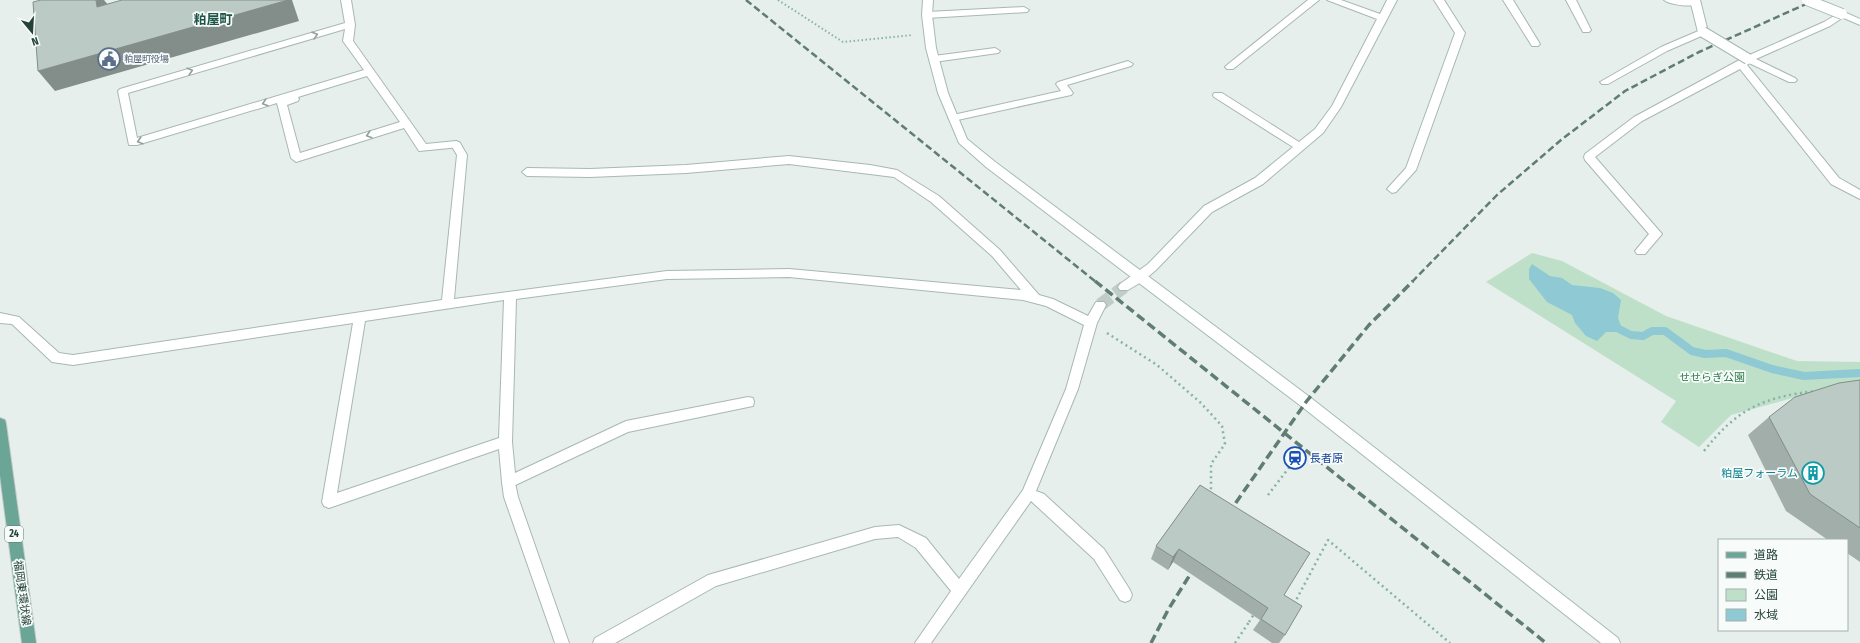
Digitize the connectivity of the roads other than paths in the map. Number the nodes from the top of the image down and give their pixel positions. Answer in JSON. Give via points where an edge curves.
{"nodes":[{"id":1,"x":346,"y":0,"type":"edge"},
{"id":2,"x":928,"y":0,"type":"edge"},
{"id":3,"x":1314,"y":0,"type":"edge"},
{"id":4,"x":1332,"y":0,"type":"edge"},
{"id":5,"x":1392,"y":0,"type":"edge"},
{"id":6,"x":1439,"y":0,"type":"edge"},
{"id":7,"x":1508,"y":0,"type":"edge"},
{"id":8,"x":1571,"y":0,"type":"edge"},
{"id":9,"x":1669,"y":0,"type":"edge"},
{"id":10,"x":1806,"y":0,"type":"edge"},
{"id":11,"x":1696,"y":2,"type":"edge"},
{"id":12,"x":1024,"y":10,"type":"dead end"},
{"id":13,"x":1842,"y":14,"type":"junction"},
{"id":14,"x":927,"y":15,"type":"junction"},
{"id":15,"x":1382,"y":18,"type":"junction"},
{"id":16,"x":1860,"y":22,"type":"edge"},
{"id":17,"x":350,"y":24,"type":"junction"},
{"id":18,"x":1586,"y":30,"type":"dead end"},
{"id":19,"x":1703,"y":32,"type":"junction"},
{"id":20,"x":1535,"y":44,"type":"dead end"},
{"id":21,"x":995,"y":51,"type":"dead end"},
{"id":22,"x":934,"y":59,"type":"junction"},
{"id":23,"x":1745,"y":61,"type":"junction"},
{"id":24,"x":1128,"y":64,"type":"dead end"},
{"id":25,"x":1230,"y":67,"type":"dead end"},
{"id":26,"x":370,"y":73,"type":"junction"},
{"id":27,"x":1792,"y":80,"type":"dead end"},
{"id":28,"x":1605,"y":82,"type":"dead end"},
{"id":29,"x":1218,"y":95,"type":"dead end"},
{"id":30,"x":954,"y":118,"type":"junction"},
{"id":31,"x":406,"y":124,"type":"junction"},
{"id":32,"x":1300,"y":147,"type":"junction"},
{"id":33,"x":527,"y":172,"type":"dead end"},
{"id":34,"x":1392,"y":189,"type":"dead end"},
{"id":35,"x":1860,"y":195,"type":"edge"},
{"id":36,"x":1641,"y":251,"type":"dead end"},
{"id":37,"x":1139,"y":278,"type":"junction"},
{"id":38,"x":1124,"y":287,"type":"tunnel mouth"},
{"id":39,"x":510,"y":295,"type":"junction"},
{"id":40,"x":1035,"y":298,"type":"junction"},
{"id":41,"x":448,"y":304,"type":"junction"},
{"id":42,"x":1100,"y":305,"type":"tunnel mouth"},
{"id":43,"x":360,"y":317,"type":"junction"},
{"id":44,"x":0,"y":318,"type":"edge"},
{"id":45,"x":1091,"y":323,"type":"junction"},
{"id":46,"x":748,"y":402,"type":"dead end"},
{"id":47,"x":0,"y":424,"type":"edge"},
{"id":48,"x":505,"y":442,"type":"junction"},
{"id":49,"x":509,"y":482,"type":"junction"},
{"id":50,"x":1028,"y":494,"type":"junction"},
{"id":51,"x":960,"y":592,"type":"junction"},
{"id":52,"x":1125,"y":595,"type":"dead end"},
{"id":53,"x":29,"y":643,"type":"edge"},
{"id":54,"x":562,"y":643,"type":"edge"},
{"id":55,"x":600,"y":643,"type":"edge"},
{"id":56,"x":922,"y":643,"type":"edge"},
{"id":57,"x":1613,"y":643,"type":"edge"}],
"edges":[{"from":1,"to":17,"type":"street"},
{"from":2,"to":14,"type":"street"},
{"from":3,"to":25,"type":"street"},
{"from":4,"to":15,"type":"street"},
{"from":5,"to":15,"type":"street"},
{"from":6,"to":34,"type":"street","via":[[1460,33],[1411,170]]},
{"from":7,"to":20,"type":"street"},
{"from":8,"to":18,"type":"street"},
{"from":9,"to":11,"type":"street"},
{"from":10,"to":13,"type":"street","bridge":true},
{"from":11,"to":19,"type":"street"},
{"from":12,"to":14,"type":"street"},
{"from":13,"to":16,"type":"street"},
{"from":13,"to":23,"type":"street","via":[[1827,24]]},
{"from":14,"to":22,"type":"street"},
{"from":15,"to":32,"type":"street","via":[[1336,107],[1319,131]]},
{"from":17,"to":26,"type":"street","via":[[348,41]]},
{"from":26,"to":17,"type":"street","one_way":true,"via":[[133,143],[123,91]]},
{"from":19,"to":23,"type":"street","bridge":true},
{"from":19,"to":28,"type":"street","via":[[1664,49]]},
{"from":21,"to":22,"type":"street"},
{"from":22,"to":30,"type":"street"},
{"from":23,"to":27,"type":"street"},
{"from":23,"to":35,"type":"street","via":[[1835,181]]},
{"from":23,"to":36,"type":"street","via":[[1638,119],[1589,157],[1656,234]]},
{"from":24,"to":30,"type":"street","via":[[1061,84],[1068,93]]},
{"from":26,"to":31,"type":"street"},
{"from":31,"to":26,"type":"street","one_way":true,"via":[[296,158],[282,103]]},
{"from":29,"to":32,"type":"street"},
{"from":30,"to":37,"type":"street","via":[[963,141],[971,149]]},
{"from":31,"to":41,"type":"street","via":[[423,148],[456,145],[462,155]]},
{"from":32,"to":37,"type":"street","via":[[1259,181],[1208,209]]},
{"from":33,"to":40,"type":"street","via":[[590,174],[788,160],[897,174],[935,199],[996,253]]},
{"from":37,"to":38,"type":"street"},
{"from":37,"to":57,"type":"street","via":[[1306,402]]},
{"from":39,"to":40,"type":"street","via":[[667,275],[789,273]]},
{"from":39,"to":41,"type":"street"},
{"from":39,"to":48,"type":"street"},
{"from":40,"to":45,"type":"street","via":[[1049,302]]},
{"from":41,"to":43,"type":"street"},
{"from":42,"to":45,"type":"street"},
{"from":43,"to":44,"type":"street","via":[[73,360],[56,358],[15,320]]},
{"from":43,"to":48,"type":"street","via":[[329,502]]},
{"from":45,"to":50,"type":"street","via":[[1072,389]]},
{"from":46,"to":49,"type":"street","via":[[626,427]]},
{"from":47,"to":53,"type":"main road","name":"福岡東環状線","number":"24"},
{"from":48,"to":49,"type":"street"},
{"from":49,"to":54,"type":"street","via":[[511,497]]},
{"from":50,"to":51,"type":"street"},
{"from":50,"to":52,"type":"street","via":[[1039,498],[1099,554]]},
{"from":51,"to":55,"type":"street","via":[[921,542],[899,531],[875,533],[713,580]]},
{"from":51,"to":56,"type":"street"}]}
